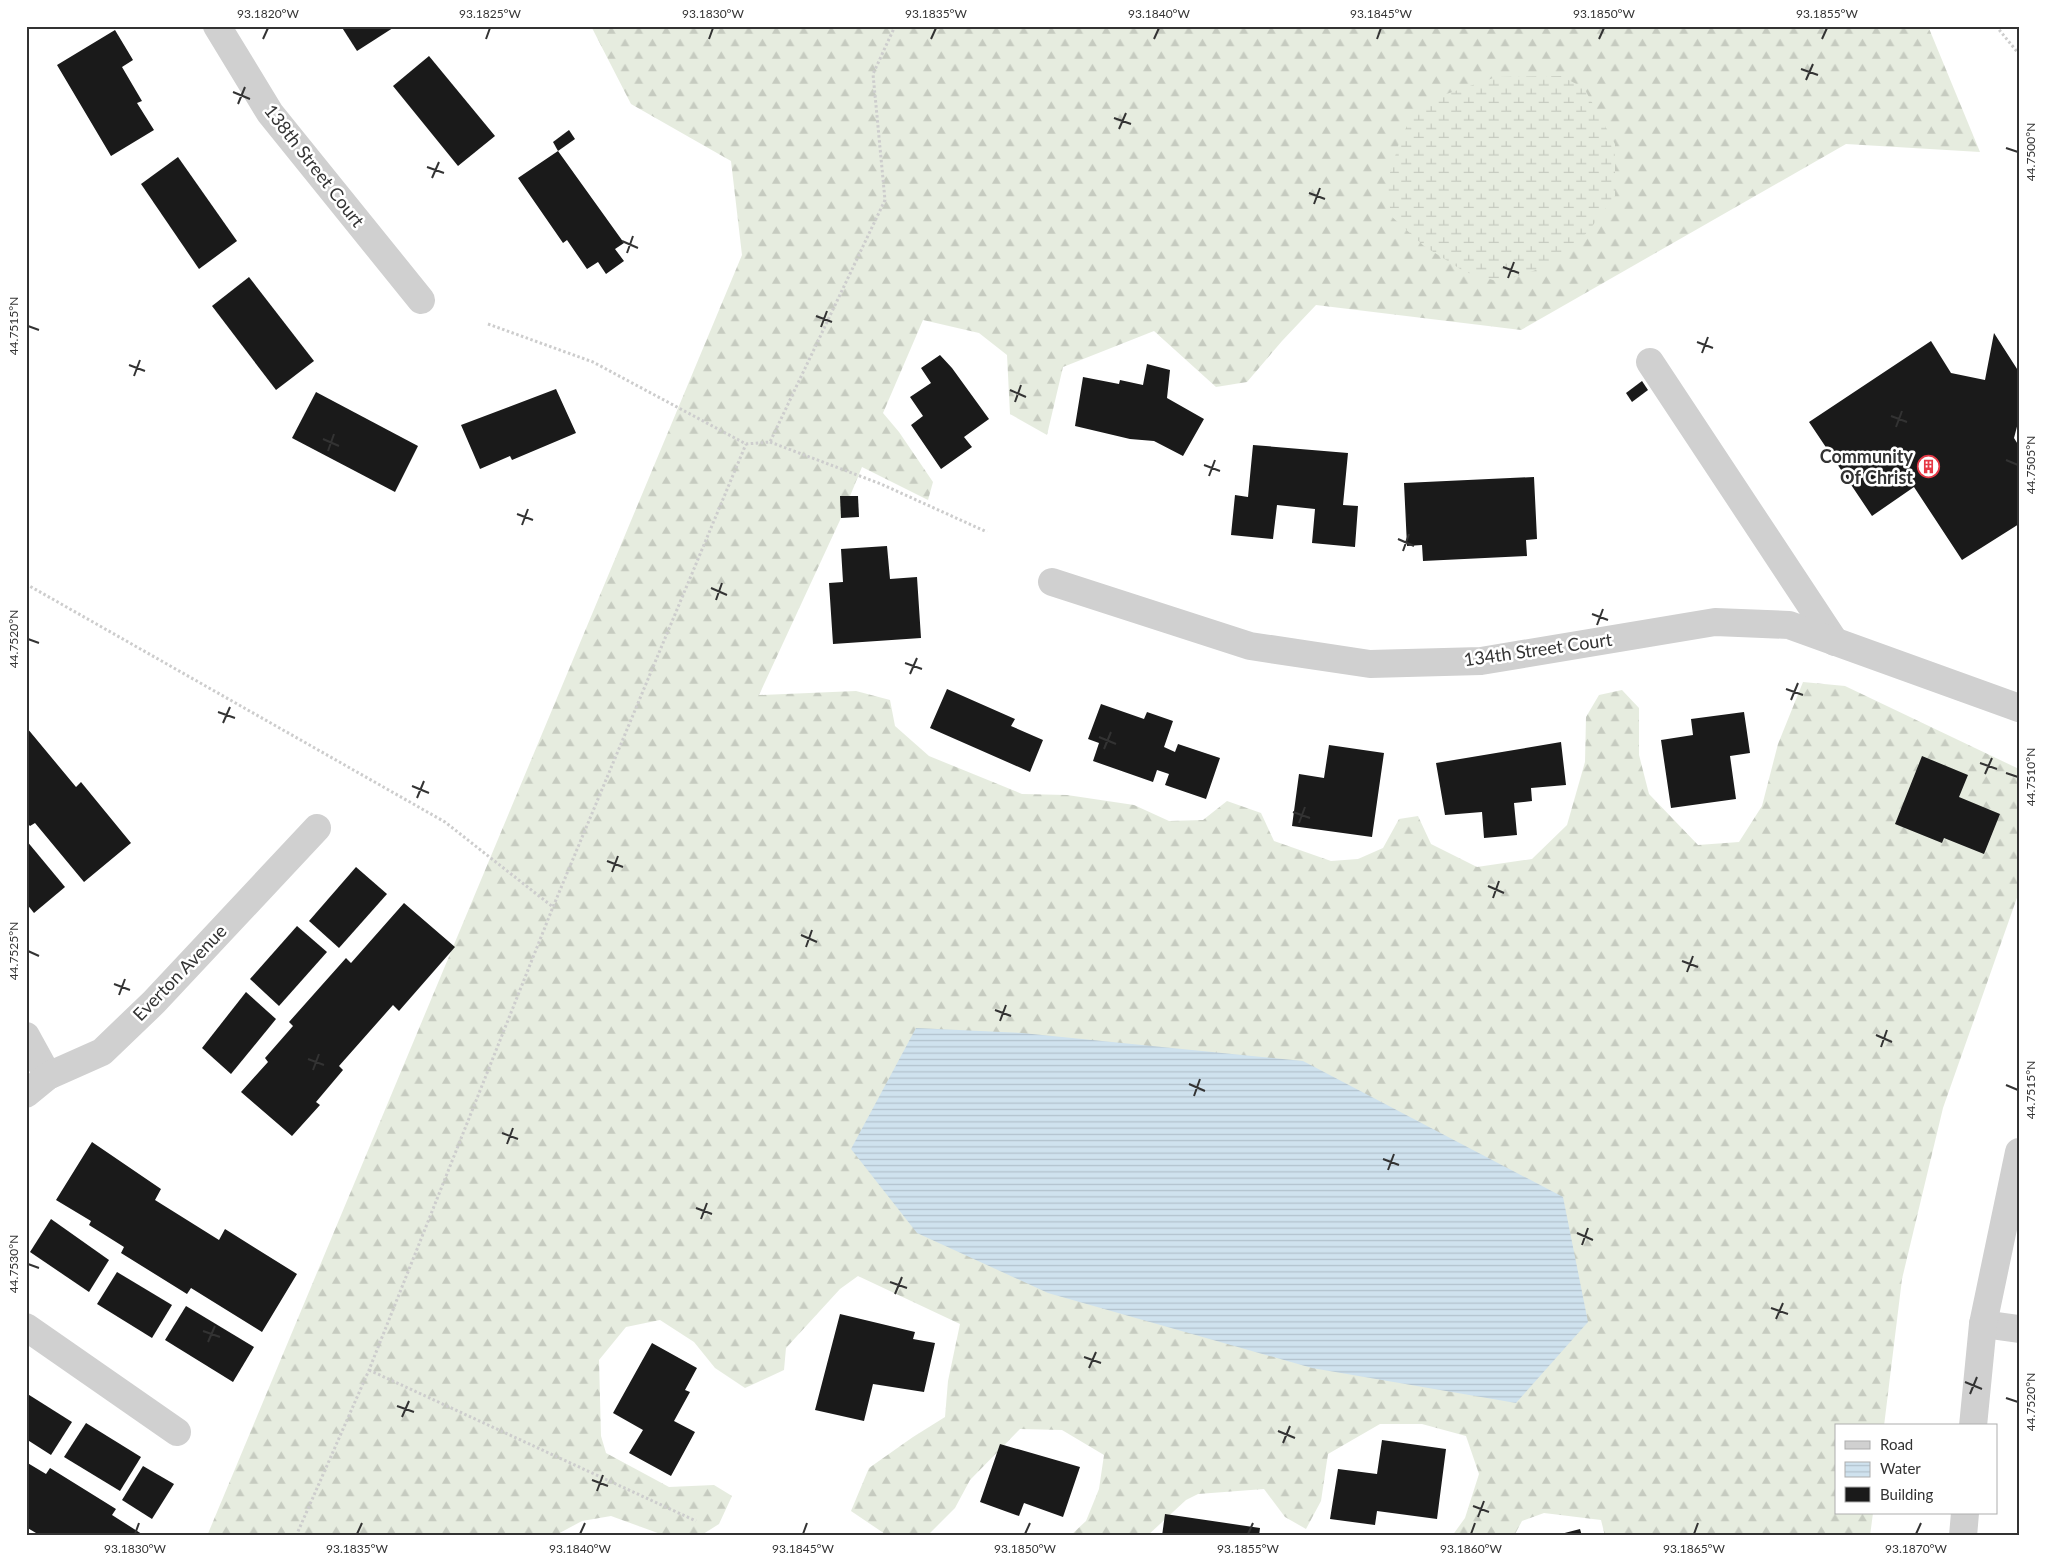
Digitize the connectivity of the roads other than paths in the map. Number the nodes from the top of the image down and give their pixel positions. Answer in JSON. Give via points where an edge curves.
{"nodes":[{"id":1,"x":217,"y":26,"type":"edge"},
{"id":2,"x":421,"y":300,"type":"dead end"},
{"id":3,"x":1650,"y":362,"type":"dead end"},
{"id":4,"x":1052,"y":582,"type":"dead end"},
{"id":5,"x":1836,"y":642,"type":"junction"},
{"id":6,"x":2019,"y":708,"type":"edge"},
{"id":7,"x":317,"y":828,"type":"dead end"},
{"id":8,"x":26,"y":1036,"type":"edge"},
{"id":9,"x":48,"y":1076,"type":"junction"},
{"id":10,"x":26,"y":1094,"type":"edge"},
{"id":11,"x":2019,"y":1152,"type":"edge"},
{"id":12,"x":1983,"y":1324,"type":"junction"},
{"id":13,"x":26,"y":1327,"type":"edge"},
{"id":14,"x":2019,"y":1328,"type":"edge"},
{"id":15,"x":1973,"y":1424,"type":"edge"},
{"id":16,"x":177,"y":1432,"type":"dead end"},
{"id":17,"x":1965,"y":1514,"type":"edge"},
{"id":18,"x":1963,"y":1536,"type":"edge"}],
"edges":[{"from":1,"to":2,"type":"street","name":"138th Street Court","via":[[270,113]]},
{"from":3,"to":5,"type":"street"},
{"from":4,"to":5,"type":"street","name":"134th Street Court","via":[[1250,646],[1370,664],[1480,661],[1715,622],[1789,624]]},
{"from":5,"to":6,"type":"street","name":"134th Street Court"},
{"from":7,"to":9,"type":"street","name":"Everton Avenue","via":[[154,1002],[102,1052]]},
{"from":8,"to":9,"type":"street"},
{"from":9,"to":10,"type":"street","name":"Everton Avenue"},
{"from":11,"to":12,"type":"street"},
{"from":12,"to":14,"type":"street"},
{"from":12,"to":15,"type":"street"},
{"from":13,"to":16,"type":"street"},
{"from":17,"to":18,"type":"street"}]}
